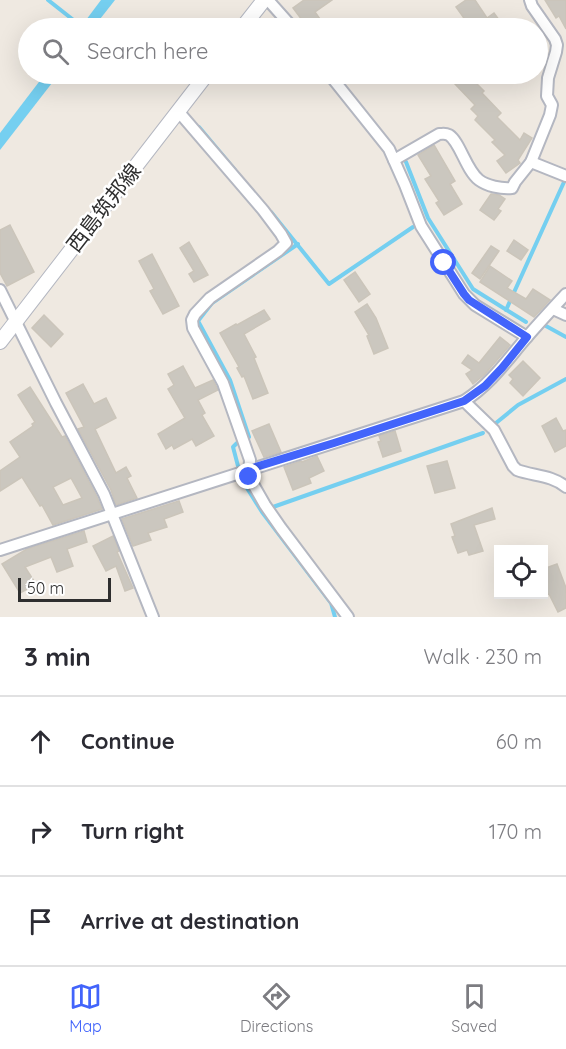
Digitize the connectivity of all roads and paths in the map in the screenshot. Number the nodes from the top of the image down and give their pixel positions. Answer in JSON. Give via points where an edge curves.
{"nodes":[{"id":1,"x":266,"y":0,"type":"edge"},
{"id":2,"x":530,"y":0,"type":"edge"},
{"id":3,"x":251,"y":18,"type":"edge"},
{"id":4,"x":283,"y":18,"type":"edge"},
{"id":5,"x":540,"y":18,"type":"edge"},
{"id":6,"x":548,"y":29,"type":"edge"},
{"id":7,"x":548,"y":78,"type":"edge"},
{"id":8,"x":199,"y":84,"type":"edge"},
{"id":9,"x":337,"y":84,"type":"edge"},
{"id":10,"x":548,"y":84,"type":"edge"},
{"id":11,"x":178,"y":111,"type":"junction"},
{"id":12,"x":394,"y":160,"type":"junction"},
{"id":13,"x":531,"y":162,"type":"junction"},
{"id":14,"x":566,"y":176,"type":"edge"},
{"id":15,"x":0,"y":290,"type":"edge"},
{"id":16,"x":566,"y":294,"type":"edge"},
{"id":17,"x":553,"y":309,"type":"junction"},
{"id":18,"x":566,"y":315,"type":"edge"},
{"id":19,"x":16,"y":322,"type":"junction"},
{"id":20,"x":527,"y":337,"type":"junction"},
{"id":21,"x":0,"y":342,"type":"edge"},
{"id":22,"x":464,"y":401,"type":"junction"},
{"id":23,"x":249,"y":469,"type":"junction"},
{"id":24,"x":566,"y":487,"type":"edge"},
{"id":25,"x":112,"y":515,"type":"junction"},
{"id":26,"x":0,"y":550,"type":"edge"},
{"id":27,"x":153,"y":617,"type":"edge"},
{"id":28,"x":348,"y":617,"type":"edge"}],
"edges":[{"from":1,"to":3,"type":"main road"},
{"from":1,"to":4,"type":"street"},
{"from":2,"to":5,"type":"street"},
{"from":6,"to":7,"type":"street","via":[[557,45]]},
{"from":8,"to":11,"type":"main road","name":"西島筑邦線"},
{"from":9,"to":12,"type":"street"},
{"from":10,"to":13,"type":"street","via":[[550,115]]},
{"from":11,"to":19,"type":"main road","name":"西島筑邦線"},
{"from":11,"to":23,"type":"street","via":[[263,210],[286,243],[210,298],[192,320],[223,383],[250,460]]},
{"from":12,"to":13,"type":"street","via":[[445,134],[479,180],[505,189],[512,188]]},
{"from":12,"to":20,"type":"street","via":[[421,226],[464,294]]},
{"from":13,"to":14,"type":"street"},
{"from":15,"to":19,"type":"street"},
{"from":16,"to":17,"type":"street"},
{"from":17,"to":18,"type":"street"},
{"from":17,"to":20,"type":"street"},
{"from":19,"to":21,"type":"main road","name":"西島筑邦線"},
{"from":19,"to":25,"type":"street"},
{"from":20,"to":22,"type":"street","via":[[491,380]]},
{"from":22,"to":23,"type":"street"},
{"from":22,"to":24,"type":"street","via":[[494,430],[517,470],[552,478]]},
{"from":23,"to":25,"type":"street"},
{"from":23,"to":28,"type":"street","via":[[249,477],[265,505]]},
{"from":25,"to":26,"type":"street"},
{"from":25,"to":27,"type":"street"}]}
